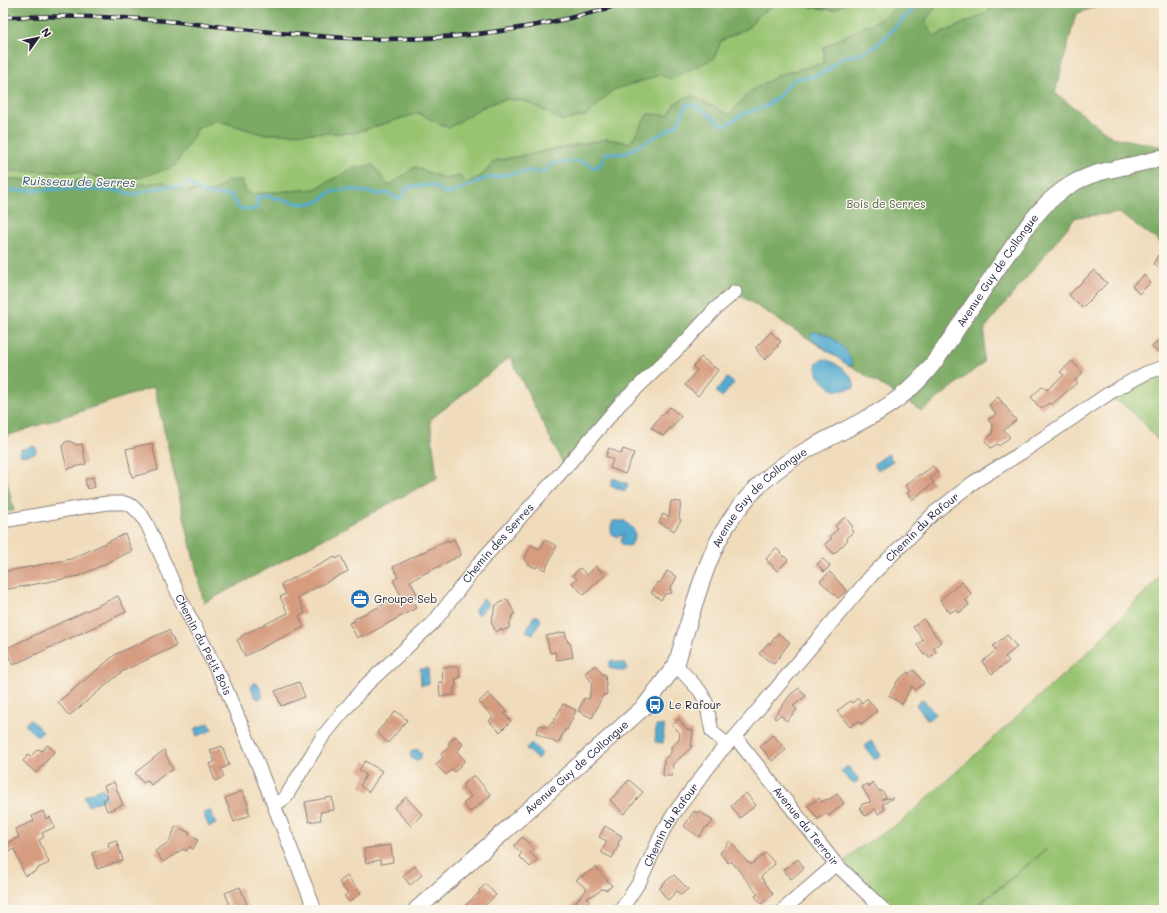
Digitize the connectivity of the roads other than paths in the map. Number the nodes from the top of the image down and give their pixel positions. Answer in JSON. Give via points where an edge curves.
{"nodes":[{"id":1,"x":1164,"y":157,"type":"edge"},
{"id":2,"x":735,"y":292,"type":"dead end"},
{"id":3,"x":1164,"y":367,"type":"edge"},
{"id":4,"x":3,"y":521,"type":"edge"},
{"id":5,"x":676,"y":665,"type":"junction"},
{"id":6,"x":731,"y":740,"type":"junction"},
{"id":7,"x":275,"y":805,"type":"junction"},
{"id":8,"x":836,"y":864,"type":"junction"},
{"id":9,"x":316,"y":910,"type":"edge"},
{"id":10,"x":417,"y":910,"type":"edge"},
{"id":11,"x":621,"y":910,"type":"edge"},
{"id":12,"x":783,"y":910,"type":"edge"},
{"id":13,"x":884,"y":910,"type":"edge"}],
"edges":[{"from":1,"to":5,"type":"main road","name":"Avenue Guy de Collongue","via":[[1085,178],[1050,199],[1030,222],[950,339],[916,383],[884,409],[783,464],[756,488],[732,518],[710,558]]},
{"from":2,"to":7,"type":"street","name":"Chemin des Serres","via":[[620,404],[480,562],[434,622],[364,687],[323,736],[285,798]]},
{"from":3,"to":6,"type":"street","name":"Chemin du Rafour","via":[[1146,373],[1111,392],[974,482],[934,513],[871,576]]},
{"from":4,"to":7,"type":"street","name":"Chemin du Petit Bois","via":[[107,503],[124,503],[137,511],[147,524],[181,600],[223,682]]},
{"from":5,"to":6,"type":"street","via":[[700,691],[706,702],[712,732]]},
{"from":5,"to":10,"type":"main road","name":"Avenue Guy de Collongue","via":[[644,707]]},
{"from":6,"to":8,"type":"street","name":"Avenue du Terroir"},
{"from":6,"to":11,"type":"street","name":"Chemin du Rafour","via":[[675,812],[662,833],[640,881]]},
{"from":7,"to":9,"type":"street","name":"Chemin du Petit Bois"},
{"from":8,"to":12,"type":"street"},
{"from":8,"to":13,"type":"street","name":"Avenue du Terroir"}]}
